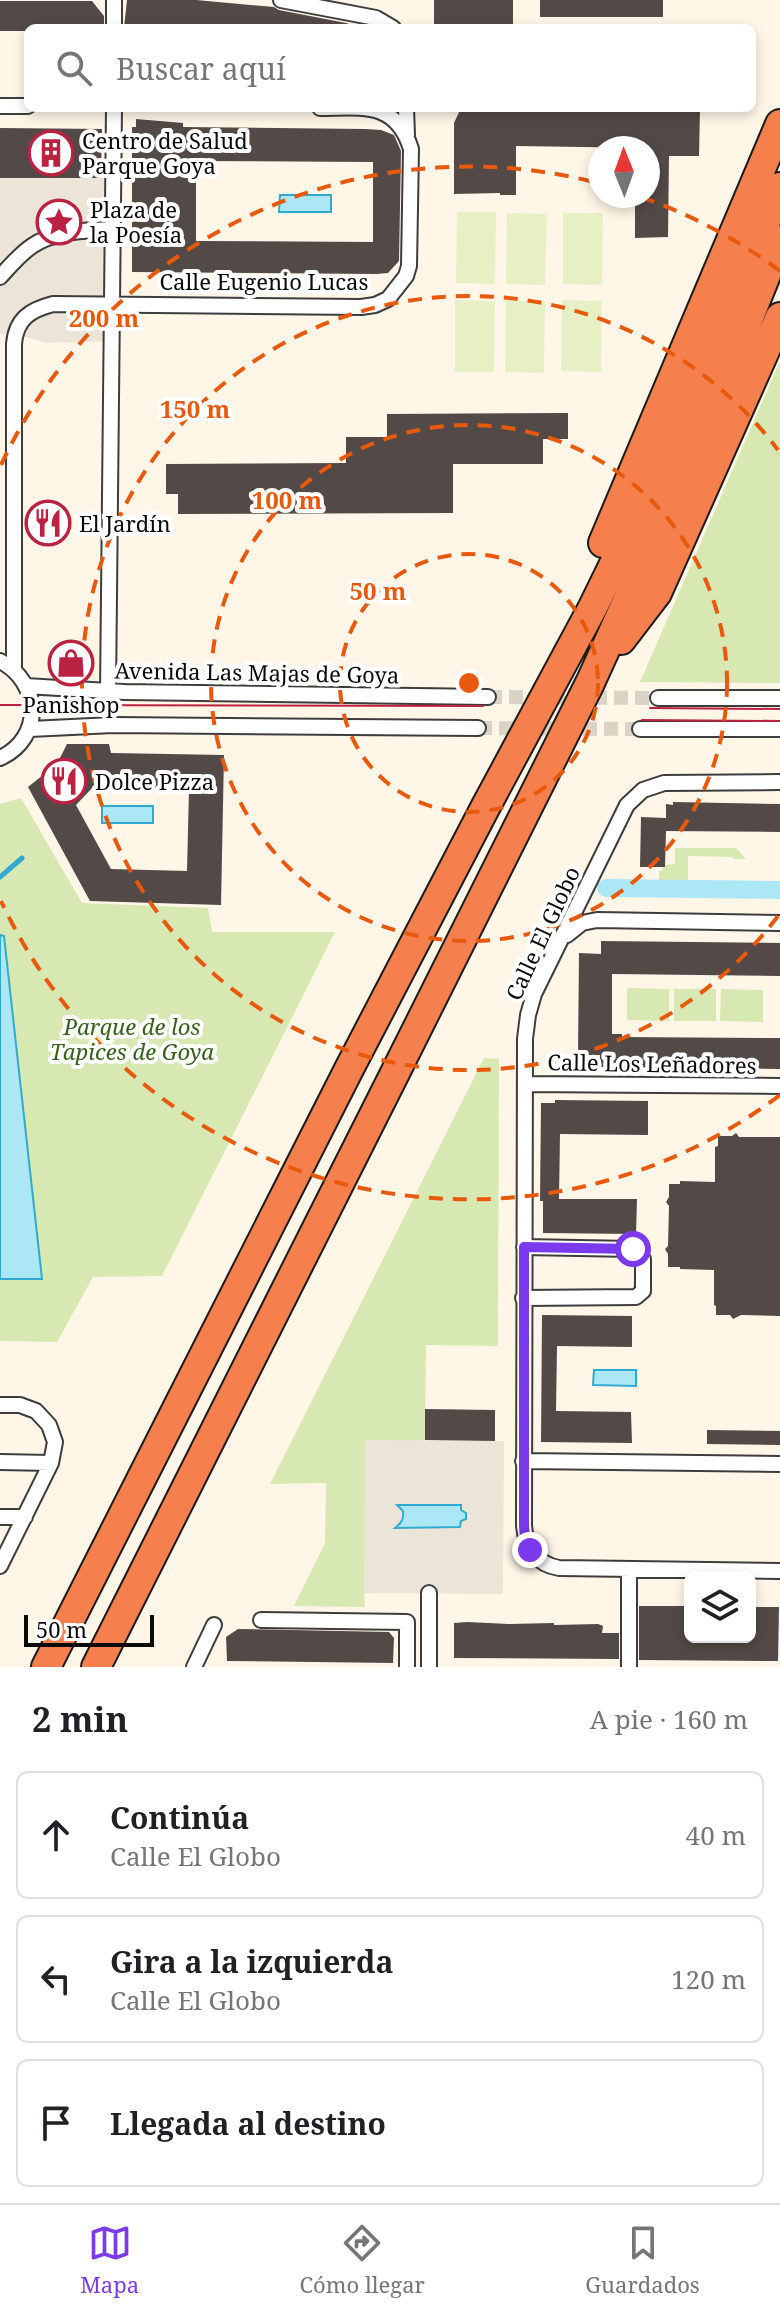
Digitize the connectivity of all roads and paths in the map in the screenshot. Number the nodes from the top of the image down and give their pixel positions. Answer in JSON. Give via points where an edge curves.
{"nodes":[{"id":1,"x":114,"y":0,"type":"edge"},
{"id":2,"x":281,"y":0,"type":"edge"},
{"id":3,"x":114,"y":24,"type":"edge"},
{"id":4,"x":386,"y":24,"type":"edge"},
{"id":5,"x":0,"y":106,"type":"edge"},
{"id":6,"x":24,"y":106,"type":"edge"},
{"id":7,"x":114,"y":112,"type":"edge"},
{"id":8,"x":384,"y":112,"type":"edge"},
{"id":9,"x":406,"y":112,"type":"edge"},
{"id":10,"x":780,"y":124,"type":"edge"},
{"id":11,"x":407,"y":135,"type":"junction"},
{"id":12,"x":780,"y":187,"type":"edge"},
{"id":13,"x":112,"y":229,"type":"junction"},
{"id":14,"x":780,"y":240,"type":"edge"},
{"id":15,"x":0,"y":277,"type":"edge"},
{"id":16,"x":112,"y":303,"type":"junction"},
{"id":17,"x":780,"y":317,"type":"edge"},
{"id":18,"x":0,"y":661,"type":"edge"},
{"id":19,"x":14,"y":669,"type":"junction"},
{"id":20,"x":590,"y":683,"type":"junction"},
{"id":21,"x":26,"y":686,"type":"junction"},
{"id":22,"x":108,"y":692,"type":"junction"},
{"id":23,"x":488,"y":697,"type":"tunnel mouth"},
{"id":24,"x":658,"y":698,"type":"tunnel mouth"},
{"id":25,"x":780,"y":698,"type":"edge"},
{"id":26,"x":478,"y":728,"type":"tunnel mouth"},
{"id":27,"x":30,"y":729,"type":"junction"},
{"id":28,"x":640,"y":729,"type":"tunnel mouth"},
{"id":29,"x":780,"y":729,"type":"edge"},
{"id":30,"x":0,"y":758,"type":"edge"},
{"id":31,"x":780,"y":782,"type":"edge"},
{"id":32,"x":486,"y":806,"type":"junction"},
{"id":33,"x":780,"y":923,"type":"edge"},
{"id":34,"x":561,"y":941,"type":"junction"},
{"id":35,"x":525,"y":1084,"type":"junction"},
{"id":36,"x":780,"y":1086,"type":"edge"},
{"id":37,"x":524,"y":1247,"type":"junction"},
{"id":38,"x":523,"y":1298,"type":"junction"},
{"id":39,"x":0,"y":1405,"type":"edge"},
{"id":40,"x":523,"y":1461,"type":"junction"},
{"id":41,"x":0,"y":1462,"type":"edge"},
{"id":42,"x":51,"y":1463,"type":"junction"},
{"id":43,"x":780,"y":1464,"type":"edge"},
{"id":44,"x":0,"y":1517,"type":"edge"},
{"id":45,"x":25,"y":1517,"type":"junction"},
{"id":46,"x":0,"y":1566,"type":"edge"},
{"id":47,"x":629,"y":1570,"type":"junction"},
{"id":48,"x":780,"y":1571,"type":"edge"},
{"id":49,"x":429,"y":1593,"type":"dead end"},
{"id":50,"x":261,"y":1620,"type":"dead end"},
{"id":51,"x":214,"y":1625,"type":"dead end"},
{"id":52,"x":46,"y":1667,"type":"edge"},
{"id":53,"x":96,"y":1667,"type":"edge"},
{"id":54,"x":194,"y":1667,"type":"edge"},
{"id":55,"x":407,"y":1667,"type":"edge"},
{"id":56,"x":429,"y":1667,"type":"edge"},
{"id":57,"x":629,"y":1667,"type":"edge"}],
"edges":[{"from":1,"to":3,"type":"street"},
{"from":2,"to":4,"type":"street"},
{"from":5,"to":6,"type":"street"},
{"from":7,"to":13,"type":"street"},
{"from":8,"to":11,"type":"street"},
{"from":9,"to":11,"type":"street","name":"Calle Eugenio Lucas"},
{"from":10,"to":32,"type":"highway","via":[[612,525],[496,756]]},
{"from":11,"to":16,"type":"street","name":"Calle Eugenio Lucas","via":[[409,266],[388,299],[361,307]]},
{"from":12,"to":32,"type":"highway","via":[[678,433],[593,607]]},
{"from":13,"to":15,"type":"street","via":[[52,236],[34,245]]},
{"from":13,"to":16,"type":"street"},
{"from":14,"to":20,"type":"highway","via":[[695,452]]},
{"from":16,"to":19,"type":"street","name":"Calle Eugenio Lucas","via":[[40,307],[20,320],[15,334]]},
{"from":16,"to":22,"type":"street"},
{"from":17,"to":20,"type":"highway","via":[[657,593]]},
{"from":18,"to":19,"type":"street"},
{"from":19,"to":21,"type":"street"},
{"from":20,"to":53,"type":"highway"},
{"from":21,"to":22,"type":"street","name":"Avenida Las Majas de Goya"},
{"from":21,"to":27,"type":"street"},
{"from":22,"to":23,"type":"street","name":"Avenida Las Majas de Goya"},
{"from":24,"to":25,"type":"street"},
{"from":26,"to":27,"type":"street"},
{"from":27,"to":30,"type":"street"},
{"from":28,"to":29,"type":"street"},
{"from":31,"to":34,"type":"street","name":"Calle El Globo","via":[[664,783],[643,790],[627,805]]},
{"from":32,"to":52,"type":"highway"},
{"from":33,"to":34,"type":"street","via":[[597,920],[582,923]]},
{"from":34,"to":35,"type":"street","name":"Calle El Globo","via":[[528,1015]]},
{"from":35,"to":36,"type":"street","name":"Calle Los Leñadores"},
{"from":35,"to":37,"type":"street","name":"Calle El Globo"},
{"from":37,"to":38,"type":"street","name":"Calle El Globo"},
{"from":37,"to":38,"type":"street","via":[[633,1249],[643,1259],[643,1291],[636,1297]]},
{"from":38,"to":40,"type":"street","name":"Calle El Globo"},
{"from":39,"to":42,"type":"street","via":[[28,1407],[42,1416],[55,1442]]},
{"from":40,"to":43,"type":"street"},
{"from":40,"to":47,"type":"street","name":"Calle El Globo","via":[[525,1539],[538,1559],[559,1568]]},
{"from":41,"to":42,"type":"street"},
{"from":42,"to":45,"type":"street"},
{"from":44,"to":45,"type":"street"},
{"from":45,"to":46,"type":"street"},
{"from":47,"to":48,"type":"street","name":"Calle El Globo"},
{"from":47,"to":57,"type":"street"},
{"from":49,"to":56,"type":"street"},
{"from":50,"to":55,"type":"street","via":[[407,1622]]},
{"from":51,"to":54,"type":"street"}]}
